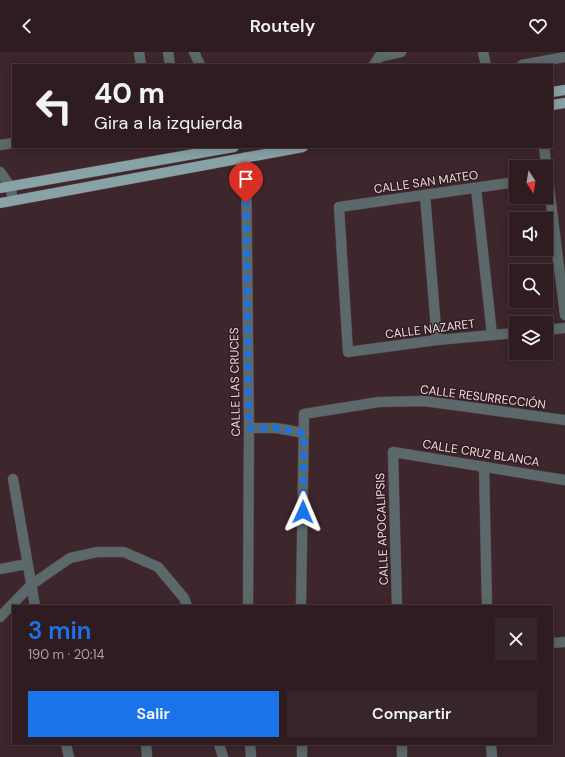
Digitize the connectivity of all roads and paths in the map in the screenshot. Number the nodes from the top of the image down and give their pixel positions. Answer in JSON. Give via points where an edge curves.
{"nodes":[{"id":1,"x":139,"y":52,"type":"edge"},
{"id":2,"x":168,"y":52,"type":"edge"},
{"id":3,"x":194,"y":52,"type":"edge"},
{"id":4,"x":401,"y":52,"type":"edge"},
{"id":5,"x":483,"y":52,"type":"edge"},
{"id":6,"x":565,"y":57,"type":"edge"},
{"id":7,"x":141,"y":64,"type":"edge"},
{"id":8,"x":170,"y":64,"type":"edge"},
{"id":9,"x":200,"y":64,"type":"edge"},
{"id":10,"x":375,"y":64,"type":"edge"},
{"id":11,"x":486,"y":64,"type":"edge"},
{"id":12,"x":527,"y":64,"type":"edge"},
{"id":13,"x":565,"y":90,"type":"edge"},
{"id":14,"x":553,"y":92,"type":"edge"},
{"id":15,"x":565,"y":103,"type":"edge"},
{"id":16,"x":553,"y":105,"type":"edge"},
{"id":17,"x":12,"y":143,"type":"edge"},
{"id":18,"x":0,"y":145,"type":"edge"},
{"id":19,"x":228,"y":148,"type":"edge"},
{"id":20,"x":297,"y":148,"type":"edge"},
{"id":21,"x":544,"y":148,"type":"edge"},
{"id":22,"x":246,"y":157,"type":"junction"},
{"id":23,"x":545,"y":160,"type":"edge"},
{"id":24,"x":0,"y":172,"type":"edge"},
{"id":25,"x":509,"y":183,"type":"edge"},
{"id":26,"x":5,"y":187,"type":"edge"},
{"id":27,"x":476,"y":188,"type":"junction"},
{"id":28,"x":425,"y":195,"type":"junction"},
{"id":29,"x":13,"y":200,"type":"junction"},
{"id":30,"x":0,"y":203,"type":"edge"},
{"id":31,"x":551,"y":204,"type":"edge"},
{"id":32,"x":565,"y":315,"type":"edge"},
{"id":33,"x":565,"y":328,"type":"edge"},
{"id":34,"x":553,"y":329,"type":"edge"},
{"id":35,"x":509,"y":334,"type":"edge"},
{"id":36,"x":492,"y":335,"type":"junction"},
{"id":37,"x":437,"y":340,"type":"junction"},
{"id":38,"x":348,"y":352,"type":"joint"},
{"id":39,"x":565,"y":420,"type":"edge"},
{"id":40,"x":249,"y":428,"type":"junction"},
{"id":41,"x":304,"y":433,"type":"junction"},
{"id":42,"x":392,"y":452,"type":"joint"},
{"id":43,"x":484,"y":467,"type":"junction"},
{"id":44,"x":13,"y":479,"type":"dead end"},
{"id":45,"x":565,"y":480,"type":"edge"},
{"id":46,"x":27,"y":564,"type":"junction"},
{"id":47,"x":0,"y":569,"type":"edge"},
{"id":48,"x":31,"y":586,"type":"junction"},
{"id":49,"x":35,"y":605,"type":"edge"},
{"id":50,"x":187,"y":605,"type":"edge"},
{"id":51,"x":248,"y":605,"type":"edge"},
{"id":52,"x":301,"y":605,"type":"edge"},
{"id":53,"x":397,"y":605,"type":"edge"},
{"id":54,"x":487,"y":605,"type":"edge"},
{"id":55,"x":0,"y":617,"type":"edge"},
{"id":56,"x":565,"y":642,"type":"edge"},
{"id":57,"x":553,"y":643,"type":"edge"},
{"id":58,"x":66,"y":745,"type":"edge"},
{"id":59,"x":146,"y":745,"type":"edge"},
{"id":60,"x":219,"y":745,"type":"edge"},
{"id":61,"x":250,"y":745,"type":"edge"},
{"id":62,"x":302,"y":745,"type":"edge"},
{"id":63,"x":402,"y":745,"type":"edge"},
{"id":64,"x":492,"y":745,"type":"edge"},
{"id":65,"x":69,"y":757,"type":"edge"},
{"id":66,"x":147,"y":757,"type":"edge"},
{"id":67,"x":223,"y":757,"type":"edge"},
{"id":68,"x":251,"y":757,"type":"edge"},
{"id":69,"x":302,"y":757,"type":"edge"},
{"id":70,"x":402,"y":757,"type":"edge"},
{"id":71,"x":492,"y":757,"type":"edge"}],
"edges":[{"from":1,"to":7,"type":"street"},
{"from":2,"to":8,"type":"street"},
{"from":3,"to":9,"type":"street"},
{"from":4,"to":10,"type":"street","via":[[379,57]]},
{"from":5,"to":11,"type":"street"},
{"from":6,"to":12,"type":"street"},
{"from":13,"to":14,"type":"main road"},
{"from":15,"to":16,"type":"main road"},
{"from":17,"to":18,"type":"street"},
{"from":19,"to":26,"type":"main road"},
{"from":20,"to":22,"type":"main road"},
{"from":21,"to":23,"type":"street"},
{"from":22,"to":29,"type":"main road"},
{"from":22,"to":40,"type":"street","name":"CALLE LAS CRUCES"},
{"from":24,"to":26,"type":"street"},
{"from":25,"to":27,"type":"street","name":"CALLE SAN MATEO"},
{"from":26,"to":29,"type":"street"},
{"from":27,"to":28,"type":"street","name":"CALLE SAN MATEO"},
{"from":27,"to":36,"type":"street"},
{"from":28,"to":37,"type":"street"},
{"from":28,"to":38,"type":"street","name":"CALLE SAN MATEO","via":[[339,207]]},
{"from":29,"to":30,"type":"main road"},
{"from":31,"to":32,"type":"street"},
{"from":33,"to":34,"type":"street"},
{"from":35,"to":36,"type":"street","name":"CALLE NAZARET"},
{"from":36,"to":37,"type":"street","name":"CALLE NAZARET"},
{"from":37,"to":38,"type":"street","name":"CALLE NAZARET"},
{"from":39,"to":41,"type":"street","name":"CALLE RESURRECCIÓN","via":[[424,401],[379,402],[304,414]]},
{"from":40,"to":41,"type":"street","via":[[276,428]]},
{"from":40,"to":51,"type":"street","name":"CALLE LAS CRUCES"},
{"from":41,"to":52,"type":"street"},
{"from":42,"to":43,"type":"street","name":"CALLE CRUZ BLANCA"},
{"from":42,"to":53,"type":"street","name":"CALLE APOCALIPSIS"},
{"from":43,"to":45,"type":"street","name":"CALLE CRUZ BLANCA"},
{"from":43,"to":54,"type":"street"},
{"from":44,"to":46,"type":"street"},
{"from":46,"to":47,"type":"street"},
{"from":46,"to":48,"type":"street"},
{"from":48,"to":49,"type":"street"},
{"from":48,"to":50,"type":"street","via":[[70,558],[97,552],[124,552],[158,567],[184,598]]},
{"from":48,"to":55,"type":"street"},
{"from":56,"to":57,"type":"street"},
{"from":58,"to":65,"type":"street"},
{"from":59,"to":66,"type":"street"},
{"from":60,"to":67,"type":"street"},
{"from":61,"to":68,"type":"street"},
{"from":62,"to":69,"type":"street"},
{"from":63,"to":70,"type":"street"},
{"from":64,"to":71,"type":"street"}]}
